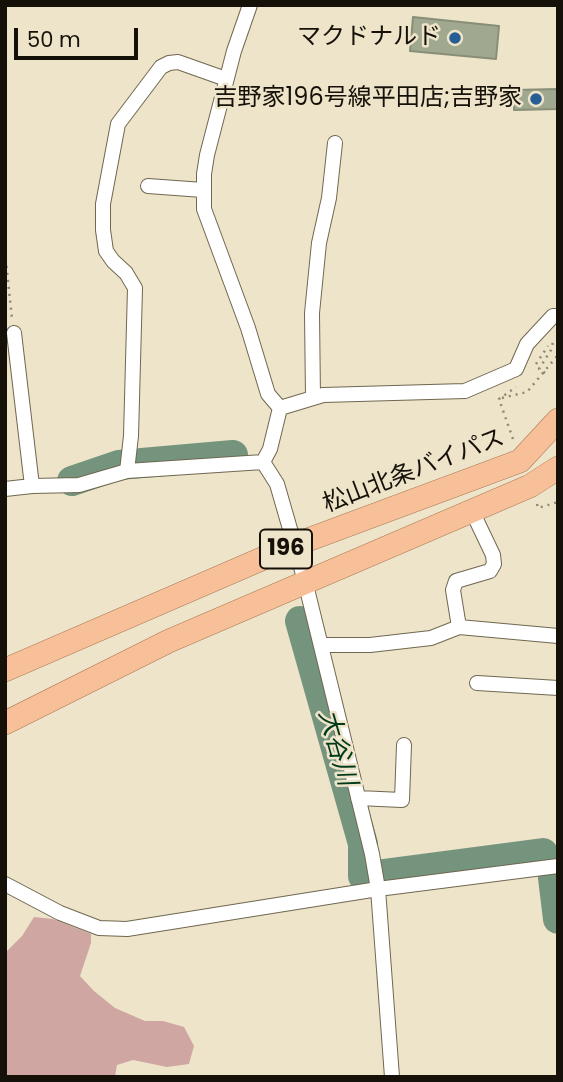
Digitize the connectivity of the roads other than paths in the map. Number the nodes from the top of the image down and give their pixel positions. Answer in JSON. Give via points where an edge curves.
{"nodes":[{"id":1,"x":250,"y":5,"type":"edge"},
{"id":2,"x":226,"y":79,"type":"junction"},
{"id":3,"x":335,"y":143,"type":"dead end"},
{"id":4,"x":148,"y":186,"type":"dead end"},
{"id":5,"x":203,"y":190,"type":"junction"},
{"id":6,"x":558,"y":316,"type":"edge"},
{"id":7,"x":14,"y":332,"type":"road end"},
{"id":8,"x":313,"y":398,"type":"junction"},
{"id":9,"x":280,"y":408,"type":"junction"},
{"id":10,"x":558,"y":420,"type":"edge"},
{"id":11,"x":558,"y":440,"type":"edge"},
{"id":12,"x":520,"y":461,"type":"junction"},
{"id":13,"x":263,"y":462,"type":"junction"},
{"id":14,"x":558,"y":468,"type":"edge"},
{"id":15,"x":127,"y":471,"type":"junction"},
{"id":16,"x":32,"y":485,"type":"junction"},
{"id":17,"x":5,"y":489,"type":"edge"},
{"id":18,"x":472,"y":510,"type":"junction"},
{"id":19,"x":294,"y":545,"type":"junction"},
{"id":20,"x":305,"y":581,"type":"junction"},
{"id":21,"x":459,"y":627,"type":"junction"},
{"id":22,"x":558,"y":636,"type":"edge"},
{"id":23,"x":321,"y":645,"type":"junction"},
{"id":24,"x":5,"y":670,"type":"edge"},
{"id":25,"x":477,"y":682,"type":"dead end"},
{"id":26,"x":558,"y":688,"type":"edge"},
{"id":27,"x":5,"y":723,"type":"edge"},
{"id":28,"x":404,"y":745,"type":"dead end"},
{"id":29,"x":358,"y":798,"type":"junction"},
{"id":30,"x":558,"y":866,"type":"edge"},
{"id":31,"x":5,"y":884,"type":"edge"},
{"id":32,"x":378,"y":888,"type":"junction"},
{"id":33,"x":392,"y":1077,"type":"edge"}],
"edges":[{"from":1,"to":2,"type":"street"},
{"from":2,"to":5,"type":"street","via":[[206,155]]},
{"from":2,"to":15,"type":"street","via":[[169,62],[161,66],[118,124],[103,204],[103,230],[106,251],[135,288]]},
{"from":3,"to":8,"type":"street","via":[[312,313]]},
{"from":4,"to":5,"type":"street"},
{"from":5,"to":9,"type":"street","via":[[210,230],[268,394]]},
{"from":6,"to":8,"type":"street","via":[[527,344],[516,369],[465,391]]},
{"from":7,"to":16,"type":"street"},
{"from":8,"to":9,"type":"street"},
{"from":9,"to":13,"type":"street"},
{"from":10,"to":12,"type":"highway","name":"松山北条バイパス","number":"196"},
{"from":11,"to":12,"type":"highway","number":"196"},
{"from":12,"to":19,"type":"highway","name":"松山北条バイパス","number":"196"},
{"from":13,"to":15,"type":"street"},
{"from":13,"to":19,"type":"street","via":[[277,484]]},
{"from":14,"to":18,"type":"highway","number":"196","via":[[530,486]]},
{"from":15,"to":16,"type":"street","via":[[79,485]]},
{"from":16,"to":17,"type":"street"},
{"from":18,"to":20,"type":"highway","number":"196"},
{"from":18,"to":21,"type":"street","via":[[494,565],[490,572],[456,581],[453,590]]},
{"from":19,"to":20,"type":"street"},
{"from":19,"to":24,"type":"highway","name":"松山北条バイパス","number":"196"},
{"from":20,"to":23,"type":"street"},
{"from":20,"to":27,"type":"highway","number":"196","via":[[169,641]]},
{"from":21,"to":22,"type":"street"},
{"from":21,"to":23,"type":"street","via":[[431,638]]},
{"from":23,"to":29,"type":"street"},
{"from":25,"to":26,"type":"street"},
{"from":28,"to":29,"type":"street","via":[[402,800]]},
{"from":29,"to":32,"type":"street"},
{"from":30,"to":32,"type":"street"},
{"from":31,"to":32,"type":"street","via":[[99,928],[127,929]]},
{"from":32,"to":33,"type":"street"}]}
